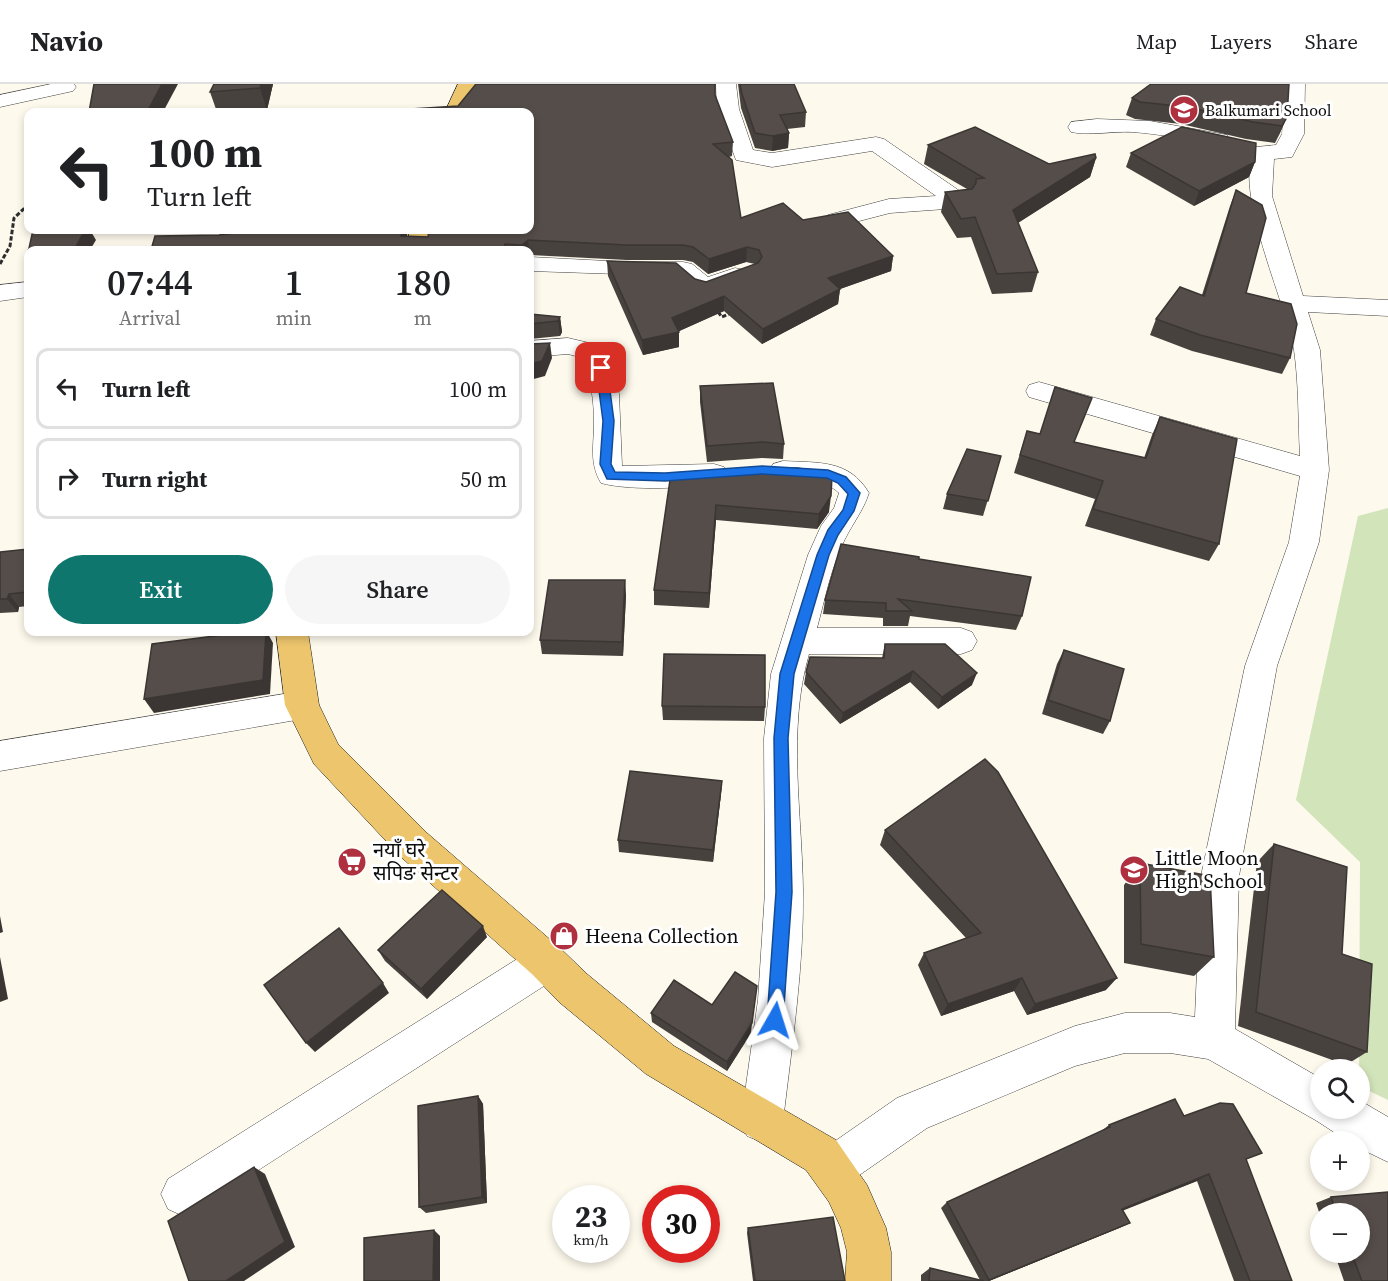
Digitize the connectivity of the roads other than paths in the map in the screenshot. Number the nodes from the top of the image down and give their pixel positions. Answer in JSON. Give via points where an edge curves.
{"nodes":[{"id":1,"x":63,"y":84,"type":"edge"},
{"id":2,"x":468,"y":84,"type":"edge"},
{"id":3,"x":726,"y":84,"type":"edge"},
{"id":4,"x":1295,"y":84,"type":"edge"},
{"id":5,"x":0,"y":101,"type":"edge"},
{"id":6,"x":457,"y":108,"type":"edge"},
{"id":7,"x":1079,"y":127,"type":"dead end"},
{"id":8,"x":1264,"y":152,"type":"junction"},
{"id":9,"x":836,"y":220,"type":"edge"},
{"id":10,"x":534,"y":264,"type":"edge"},
{"id":11,"x":747,"y":271,"type":"edge"},
{"id":12,"x":24,"y":290,"type":"edge"},
{"id":13,"x":0,"y":293,"type":"edge"},
{"id":14,"x":1295,"y":303,"type":"junction"},
{"id":15,"x":1388,"y":308,"type":"edge"},
{"id":16,"x":534,"y":349,"type":"edge"},
{"id":17,"x":1039,"y":391,"type":"dead end"},
{"id":18,"x":1315,"y":470,"type":"junction"},
{"id":19,"x":293,"y":636,"type":"edge"},
{"id":20,"x":797,"y":641,"type":"junction"},
{"id":21,"x":961,"y":641,"type":"dead end"},
{"id":22,"x":302,"y":705,"type":"junction"},
{"id":23,"x":0,"y":756,"type":"edge"},
{"id":24,"x":547,"y":962,"type":"junction"},
{"id":25,"x":1214,"y":1040,"type":"junction"},
{"id":26,"x":1310,"y":1095,"type":"edge"},
{"id":27,"x":1351,"y":1119,"type":"edge"},
{"id":28,"x":762,"y":1121,"type":"junction"},
{"id":29,"x":1388,"y":1141,"type":"edge"},
{"id":30,"x":833,"y":1168,"type":"junction"},
{"id":31,"x":183,"y":1194,"type":"dead end"},
{"id":32,"x":868,"y":1281,"type":"edge"}],
"edges":[{"from":1,"to":5,"type":"street","via":[[66,87]]},
{"from":2,"to":6,"type":"main road"},
{"from":3,"to":9,"type":"street","via":[[728,109],[744,154],[772,160],[876,144],[959,201],[889,206]]},
{"from":4,"to":8,"type":"street","via":[[1293,134],[1287,148],[1278,154]]},
{"from":7,"to":8,"type":"street","via":[[1161,127]]},
{"from":8,"to":14,"type":"street","via":[[1261,196]]},
{"from":10,"to":11,"type":"street","via":[[683,269],[705,287]]},
{"from":12,"to":13,"type":"street"},
{"from":14,"to":15,"type":"street"},
{"from":14,"to":18,"type":"street","via":[[1307,350]]},
{"from":16,"to":20,"type":"street","via":[[568,346],[593,352],[601,368],[608,421],[605,464],[611,476],[751,471],[828,474],[842,480],[854,493],[823,555]]},
{"from":17,"to":18,"type":"street"},
{"from":18,"to":25,"type":"street","via":[[1304,542],[1261,666],[1220,876]]},
{"from":19,"to":22,"type":"main road"},
{"from":20,"to":21,"type":"street"},
{"from":20,"to":28,"type":"street","via":[[787,674],[781,738],[784,892],[778,1000]]},
{"from":22,"to":23,"type":"street"},
{"from":22,"to":24,"type":"main road","via":[[326,754],[414,845]]},
{"from":24,"to":28,"type":"main road","via":[[660,1060]]},
{"from":24,"to":31,"type":"street"},
{"from":25,"to":26,"type":"street"},
{"from":25,"to":30,"type":"street","via":[[1170,1033],[1125,1033],[1075,1046],[912,1113]]},
{"from":27,"to":29,"type":"street"},
{"from":28,"to":30,"type":"main road","via":[[821,1155]]},
{"from":30,"to":32,"type":"main road","via":[[857,1212],[869,1251]]}]}
